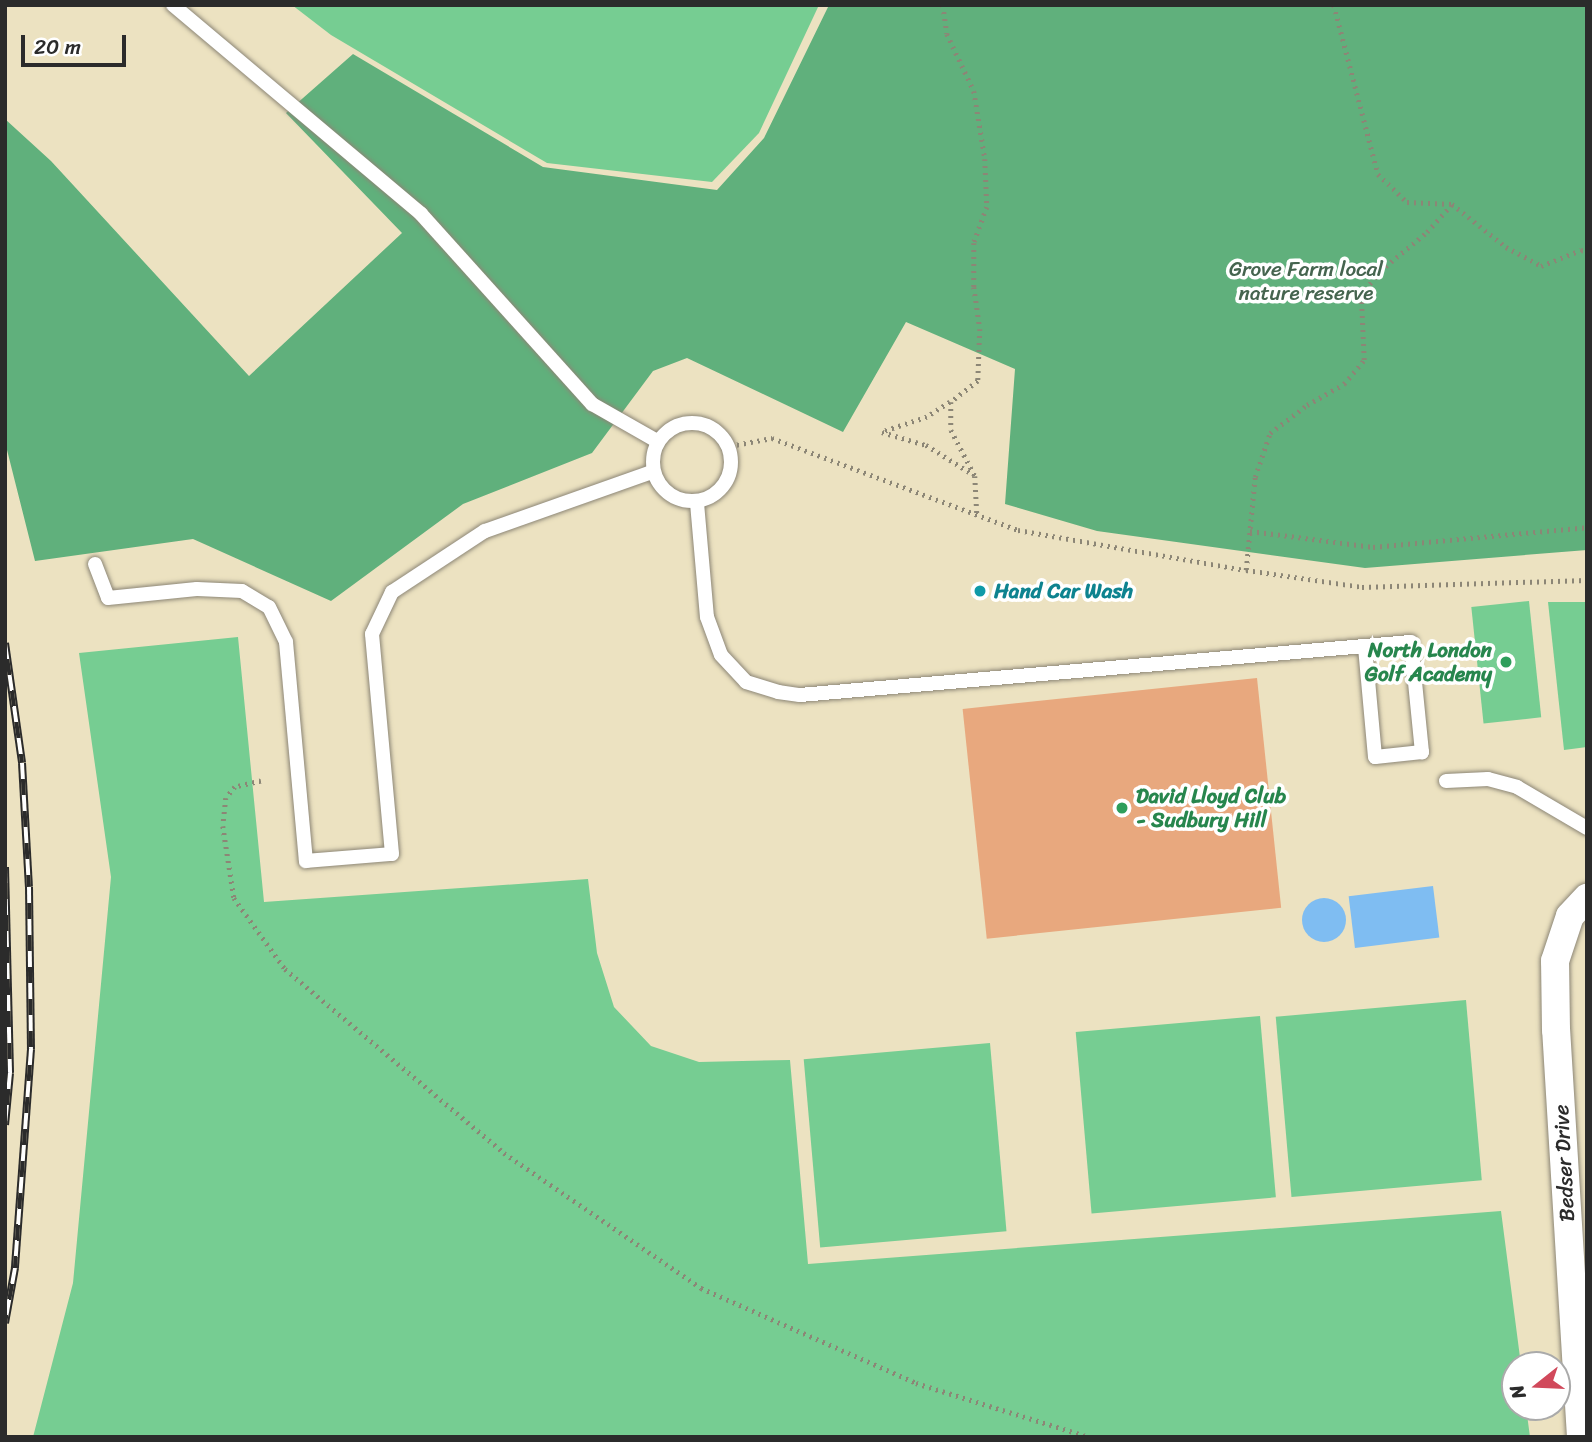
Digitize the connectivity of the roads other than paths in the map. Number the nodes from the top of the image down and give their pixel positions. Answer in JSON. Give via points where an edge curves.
{"nodes":[{"id":1,"x":173,"y":5,"type":"edge"},
{"id":2,"x":657,"y":441,"type":"junction"},
{"id":3,"x":652,"y":472,"type":"junction"},
{"id":4,"x":698,"y":503,"type":"junction"},
{"id":5,"x":95,"y":564,"type":"dead end"},
{"id":6,"x":1365,"y":646,"type":"junction"},
{"id":7,"x":1447,"y":782,"type":"dead end"},
{"id":8,"x":1587,"y":828,"type":"edge"},
{"id":9,"x":1587,"y":898,"type":"edge"},
{"id":10,"x":1581,"y":1437,"type":"edge"}],
"edges":[{"from":1,"to":2,"type":"lane","via":[[421,214],[592,404]]},
{"from":2,"to":3,"type":"lane"},
{"from":2,"to":4,"type":"lane","via":[[678,423],[707,424],[730,446],[732,474],[715,496]]},
{"from":3,"to":4,"type":"lane","via":[[670,497]]},
{"from":3,"to":5,"type":"lane","via":[[485,531],[392,592],[372,634],[392,854],[306,861],[286,642],[269,607],[242,591],[197,589],[108,598]]},
{"from":4,"to":6,"type":"lane","via":[[707,617],[721,656],[746,682],[778,692],[800,695]]},
{"from":6,"to":6,"type":"lane","via":[[1411,642],[1422,752],[1375,757]]},
{"from":7,"to":8,"type":"lane","via":[[1488,779],[1517,787]]},
{"from":9,"to":10,"type":"street","name":"Bedser Drive","via":[[1570,916],[1555,961]]}]}
